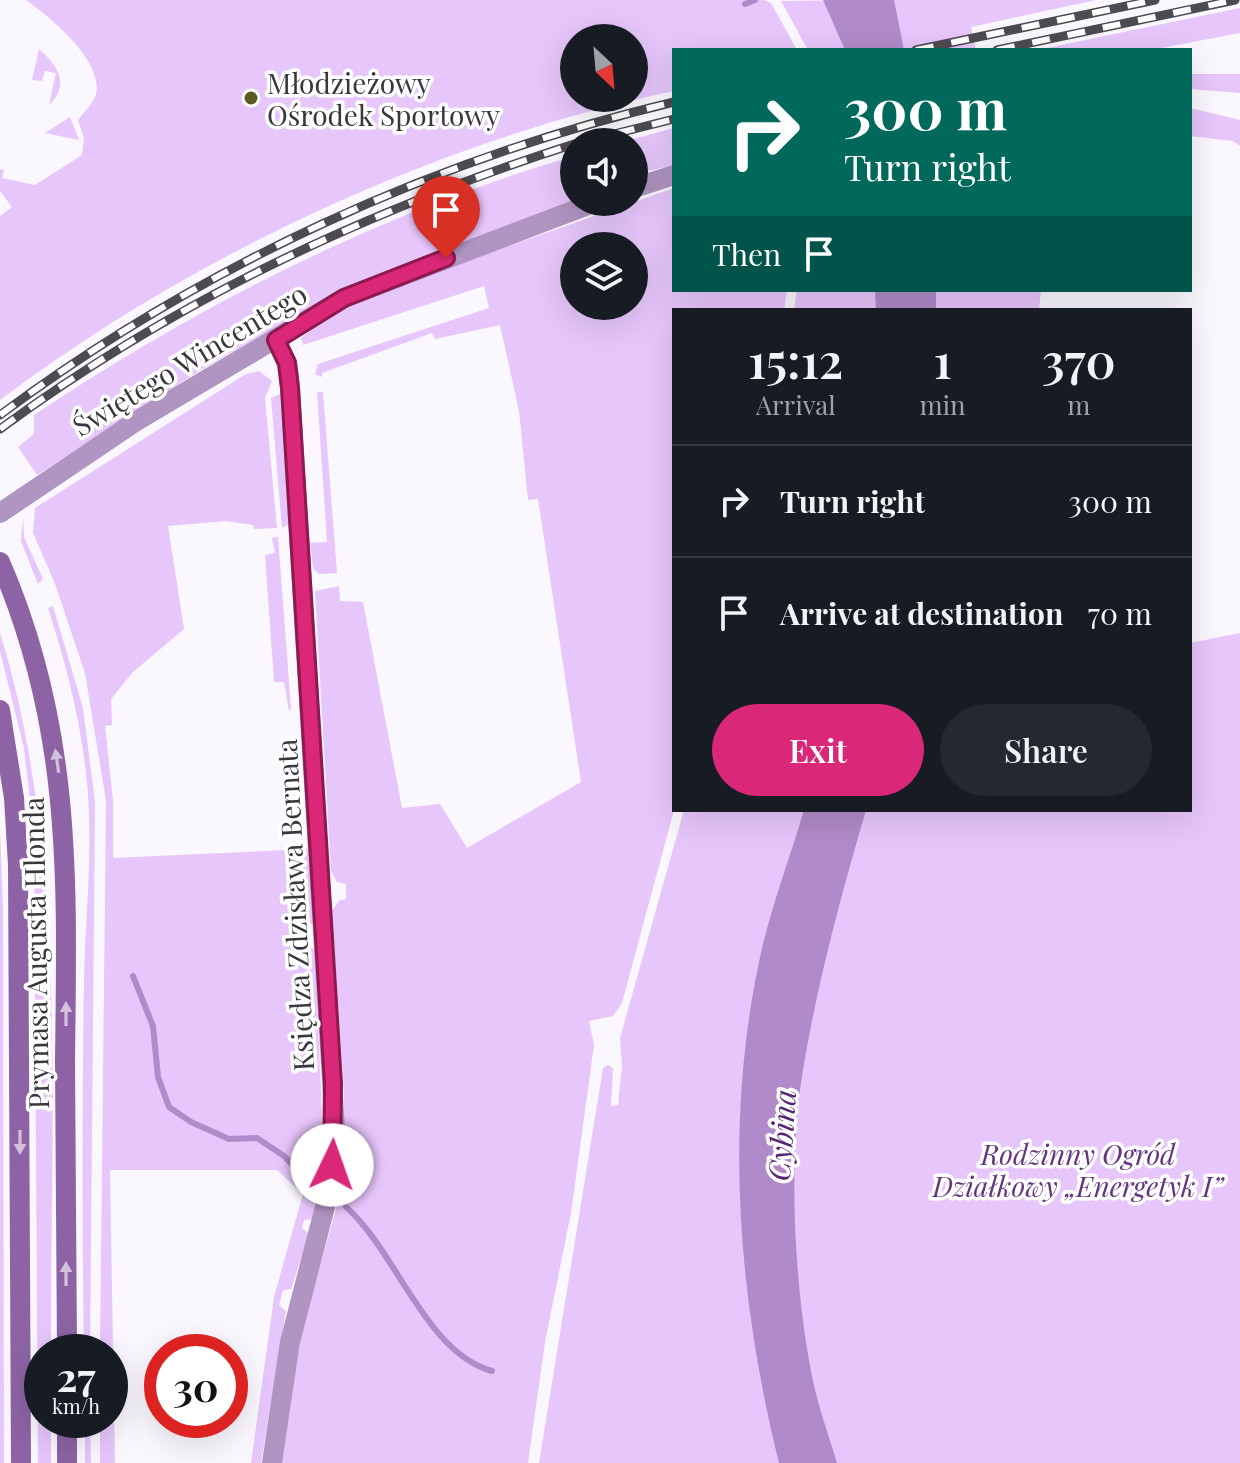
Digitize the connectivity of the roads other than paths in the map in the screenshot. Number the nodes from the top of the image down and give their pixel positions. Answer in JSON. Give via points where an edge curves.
{"nodes":[{"id":1,"x":672,"y":176,"type":"edge"},
{"id":2,"x":648,"y":183,"type":"edge"},
{"id":3,"x":560,"y":215,"type":"edge"},
{"id":4,"x":276,"y":340,"type":"junction"},
{"id":5,"x":0,"y":513,"type":"edge"},
{"id":6,"x":0,"y":562,"type":"edge"},
{"id":7,"x":0,"y":710,"type":"edge"},
{"id":8,"x":67,"y":1334,"type":"edge"},
{"id":9,"x":67,"y":1438,"type":"edge"},
{"id":10,"x":21,"y":1463,"type":"edge"},
{"id":11,"x":67,"y":1463,"type":"edge"},
{"id":12,"x":272,"y":1463,"type":"edge"}],
"edges":[{"from":1,"to":2,"type":"street"},
{"from":3,"to":4,"type":"street","name":"Świętego Wincentego","via":[[369,287]]},
{"from":4,"to":5,"type":"street","name":"Świętego Wincentego","via":[[135,422]]},
{"from":4,"to":12,"type":"street","name":"Księdza Zdzisława Bernata","via":[[287,363],[290,388],[335,1130],[328,1195],[290,1342]]},
{"from":8,"to":6,"type":"main road","name":"Prymasa Augusta Hlonda","one_way":true,"via":[[61,793],[42,683]]},
{"from":7,"to":10,"type":"main road","name":"Prymasa Augusta Hlonda","one_way":true,"via":[[18,865]]},
{"from":9,"to":11,"type":"main road"}]}
